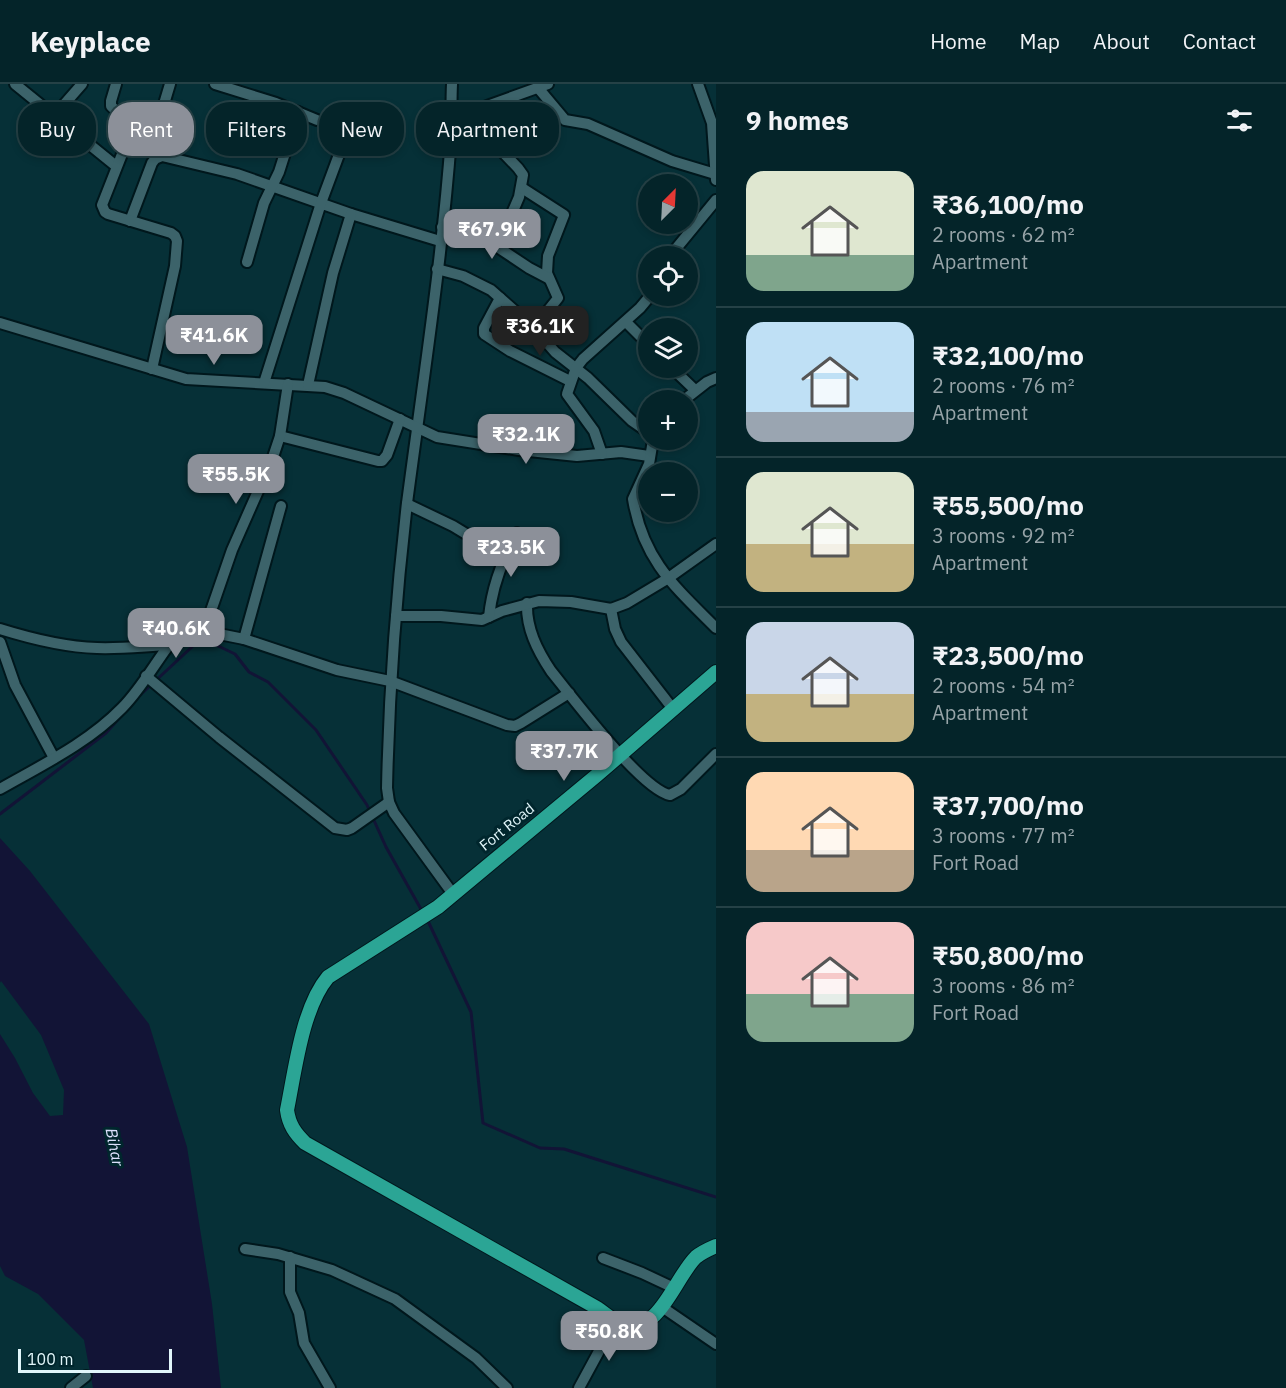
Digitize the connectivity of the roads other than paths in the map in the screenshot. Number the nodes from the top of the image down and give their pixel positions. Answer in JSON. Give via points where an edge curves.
{"nodes":[{"id":1,"x":82,"y":84,"type":"edge"},
{"id":2,"x":116,"y":84,"type":"edge"},
{"id":3,"x":170,"y":84,"type":"edge"},
{"id":4,"x":215,"y":84,"type":"edge"},
{"id":5,"x":452,"y":84,"type":"edge"},
{"id":6,"x":698,"y":84,"type":"edge"},
{"id":7,"x":17,"y":85,"type":"edge"},
{"id":8,"x":544,"y":86,"type":"edge"},
{"id":9,"x":37,"y":102,"type":"edge"},
{"id":10,"x":66,"y":102,"type":"edge"},
{"id":11,"x":111,"y":102,"type":"edge"},
{"id":12,"x":165,"y":102,"type":"edge"},
{"id":13,"x":268,"y":102,"type":"edge"},
{"id":14,"x":452,"y":102,"type":"edge"},
{"id":15,"x":501,"y":102,"type":"edge"},
{"id":16,"x":307,"y":116,"type":"edge"},
{"id":17,"x":318,"y":120,"type":"dead end"},
{"id":18,"x":96,"y":150,"type":"edge"},
{"id":19,"x":715,"y":155,"type":"edge"},
{"id":20,"x":121,"y":156,"type":"edge"},
{"id":21,"x":283,"y":156,"type":"edge"},
{"id":22,"x":338,"y":156,"type":"edge"},
{"id":23,"x":449,"y":156,"type":"edge"},
{"id":24,"x":507,"y":156,"type":"edge"},
{"id":25,"x":116,"y":166,"type":"junction"},
{"id":26,"x":715,"y":177,"type":"edge"},
{"id":27,"x":273,"y":186,"type":"junction"},
{"id":28,"x":522,"y":188,"type":"junction"},
{"id":29,"x":716,"y":200,"type":"edge"},
{"id":30,"x":321,"y":203,"type":"junction"},
{"id":31,"x":351,"y":214,"type":"junction"},
{"id":32,"x":130,"y":221,"type":"junction"},
{"id":33,"x":507,"y":225,"type":"dead end"},
{"id":34,"x":442,"y":227,"type":"junction"},
{"id":35,"x":440,"y":241,"type":"junction"},
{"id":36,"x":678,"y":246,"type":"edge"},
{"id":37,"x":247,"y":262,"type":"dead end"},
{"id":38,"x":437,"y":269,"type":"junction"},
{"id":39,"x":548,"y":278,"type":"junction"},
{"id":40,"x":500,"y":297,"type":"junction"},
{"id":41,"x":642,"y":306,"type":"edge"},
{"id":42,"x":626,"y":322,"type":"junction"},
{"id":43,"x":0,"y":323,"type":"edge"},
{"id":44,"x":534,"y":328,"type":"junction"},
{"id":45,"x":638,"y":334,"type":"edge"},
{"id":46,"x":576,"y":368,"type":"junction"},
{"id":47,"x":152,"y":369,"type":"junction"},
{"id":48,"x":682,"y":378,"type":"edge"},
{"id":49,"x":716,"y":378,"type":"edge"},
{"id":50,"x":570,"y":381,"type":"junction"},
{"id":51,"x":264,"y":383,"type":"junction"},
{"id":52,"x":288,"y":384,"type":"junction"},
{"id":53,"x":308,"y":385,"type":"junction"},
{"id":54,"x":695,"y":390,"type":"joint"},
{"id":55,"x":400,"y":419,"type":"junction"},
{"id":56,"x":638,"y":425,"type":"edge"},
{"id":57,"x":417,"y":426,"type":"junction"},
{"id":58,"x":280,"y":436,"type":"junction"},
{"id":59,"x":651,"y":450,"type":"edge"},
{"id":60,"x":602,"y":454,"type":"junction"},
{"id":61,"x":650,"y":456,"type":"junction"},
{"id":62,"x":407,"y":504,"type":"junction"},
{"id":63,"x":281,"y":506,"type":"dead end"},
{"id":64,"x":517,"y":533,"type":"dead end"},
{"id":65,"x":716,"y":544,"type":"edge"},
{"id":66,"x":504,"y":557,"type":"junction"},
{"id":67,"x":667,"y":579,"type":"junction"},
{"id":68,"x":527,"y":603,"type":"junction"},
{"id":69,"x":611,"y":609,"type":"junction"},
{"id":70,"x":396,"y":616,"type":"junction"},
{"id":71,"x":489,"y":617,"type":"junction"},
{"id":72,"x":716,"y":628,"type":"edge"},
{"id":73,"x":0,"y":630,"type":"edge"},
{"id":74,"x":204,"y":631,"type":"junction"},
{"id":75,"x":244,"y":639,"type":"junction"},
{"id":76,"x":0,"y":642,"type":"edge"},
{"id":77,"x":168,"y":645,"type":"junction"},
{"id":78,"x":716,"y":672,"type":"edge"},
{"id":79,"x":146,"y":676,"type":"junction"},
{"id":80,"x":390,"y":681,"type":"junction"},
{"id":81,"x":568,"y":693,"type":"junction"},
{"id":82,"x":673,"y":709,"type":"junction"},
{"id":83,"x":716,"y":754,"type":"edge"},
{"id":84,"x":620,"y":756,"type":"junction"},
{"id":85,"x":54,"y":758,"type":"junction"},
{"id":86,"x":0,"y":789,"type":"edge"},
{"id":87,"x":389,"y":802,"type":"junction"},
{"id":88,"x":453,"y":894,"type":"junction"},
{"id":89,"x":716,"y":1246,"type":"edge"},
{"id":90,"x":245,"y":1249,"type":"dead end"},
{"id":91,"x":290,"y":1257,"type":"junction"},
{"id":92,"x":603,"y":1258,"type":"dead end"},
{"id":93,"x":674,"y":1288,"type":"junction"},
{"id":94,"x":662,"y":1306,"type":"junction"},
{"id":95,"x":618,"y":1323,"type":"junction"},
{"id":96,"x":716,"y":1344,"type":"edge"},
{"id":97,"x":86,"y":1376,"type":"dead end"},
{"id":98,"x":70,"y":1388,"type":"edge"},
{"id":99,"x":330,"y":1388,"type":"edge"},
{"id":100,"x":507,"y":1388,"type":"edge"},
{"id":101,"x":579,"y":1388,"type":"edge"}],
"edges":[{"from":1,"to":10,"type":"street"},
{"from":2,"to":11,"type":"street"},
{"from":3,"to":12,"type":"street"},
{"from":4,"to":13,"type":"street"},
{"from":5,"to":14,"type":"street"},
{"from":6,"to":19,"type":"street","via":[[712,123]]},
{"from":7,"to":9,"type":"street"},
{"from":8,"to":15,"type":"street"},
{"from":8,"to":26,"type":"street","via":[[565,120],[588,124]]},
{"from":16,"to":17,"type":"street"},
{"from":18,"to":25,"type":"street"},
{"from":19,"to":26,"type":"street"},
{"from":20,"to":25,"type":"street"},
{"from":21,"to":27,"type":"street"},
{"from":22,"to":30,"type":"street"},
{"from":23,"to":34,"type":"street"},
{"from":24,"to":28,"type":"street","via":[[521,171]]},
{"from":25,"to":32,"type":"street","via":[[103,209]]},
{"from":27,"to":30,"type":"street"},
{"from":27,"to":32,"type":"street","via":[[158,156]]},
{"from":27,"to":37,"type":"street","via":[[264,203]]},
{"from":28,"to":33,"type":"street"},
{"from":28,"to":39,"type":"street","via":[[564,215],[549,251]]},
{"from":29,"to":36,"type":"street"},
{"from":30,"to":31,"type":"street"},
{"from":30,"to":51,"type":"street"},
{"from":31,"to":35,"type":"street"},
{"from":31,"to":53,"type":"street","via":[[333,273]]},
{"from":32,"to":47,"type":"street","via":[[171,233],[177,241]]},
{"from":34,"to":35,"type":"street"},
{"from":34,"to":39,"type":"street","via":[[484,238]]},
{"from":35,"to":38,"type":"street"},
{"from":38,"to":40,"type":"street","via":[[473,280]]},
{"from":38,"to":57,"type":"street"},
{"from":39,"to":44,"type":"street","via":[[558,298]]},
{"from":40,"to":44,"type":"street"},
{"from":40,"to":50,"type":"street","via":[[484,334]]},
{"from":41,"to":42,"type":"street"},
{"from":42,"to":45,"type":"street"},
{"from":42,"to":46,"type":"street"},
{"from":43,"to":47,"type":"street"},
{"from":44,"to":46,"type":"street"},
{"from":46,"to":50,"type":"street"},
{"from":46,"to":56,"type":"street"},
{"from":47,"to":51,"type":"street","via":[[186,379]]},
{"from":48,"to":54,"type":"street"},
{"from":49,"to":54,"type":"street"},
{"from":50,"to":60,"type":"street","via":[[568,397],[594,430]]},
{"from":51,"to":52,"type":"street"},
{"from":52,"to":53,"type":"street"},
{"from":52,"to":58,"type":"street"},
{"from":53,"to":55,"type":"street","via":[[344,393]]},
{"from":55,"to":57,"type":"street"},
{"from":55,"to":58,"type":"street","via":[[382,461]]},
{"from":57,"to":60,"type":"street","via":[[432,436],[519,450],[577,456]]},
{"from":57,"to":62,"type":"street"},
{"from":58,"to":74,"type":"street","via":[[232,550]]},
{"from":59,"to":61,"type":"street"},
{"from":60,"to":61,"type":"street"},
{"from":61,"to":67,"type":"street","via":[[633,499],[647,547]]},
{"from":62,"to":66,"type":"street"},
{"from":62,"to":70,"type":"street"},
{"from":63,"to":75,"type":"street"},
{"from":64,"to":66,"type":"street"},
{"from":65,"to":67,"type":"street"},
{"from":66,"to":71,"type":"street"},
{"from":67,"to":69,"type":"street"},
{"from":67,"to":72,"type":"street"},
{"from":68,"to":69,"type":"street","via":[[550,600]]},
{"from":68,"to":71,"type":"street"},
{"from":68,"to":81,"type":"street","via":[[530,630],[541,656]]},
{"from":69,"to":82,"type":"street","via":[[621,642]]},
{"from":70,"to":71,"type":"street","via":[[482,620]]},
{"from":70,"to":80,"type":"street"},
{"from":73,"to":77,"type":"street","via":[[72,646]]},
{"from":74,"to":75,"type":"street"},
{"from":74,"to":77,"type":"street"},
{"from":75,"to":80,"type":"street","via":[[337,670]]},
{"from":76,"to":85,"type":"street","via":[[15,685]]},
{"from":77,"to":79,"type":"street"},
{"from":78,"to":82,"type":"main road","name":"Fort Road"},
{"from":79,"to":85,"type":"street","via":[[105,724]]},
{"from":79,"to":87,"type":"street","via":[[335,828],[352,828]]},
{"from":80,"to":81,"type":"street","via":[[515,726]]},
{"from":80,"to":87,"type":"street"},
{"from":81,"to":84,"type":"street"},
{"from":82,"to":84,"type":"main road","name":"Fort Road"},
{"from":83,"to":84,"type":"street","via":[[670,795]]},
{"from":84,"to":88,"type":"main road","name":"Fort Road"},
{"from":85,"to":86,"type":"street"},
{"from":87,"to":88,"type":"street"},
{"from":88,"to":95,"type":"main road","name":"Fort Road","via":[[322,985],[301,1042],[287,1110],[292,1127],[305,1143]]},
{"from":89,"to":93,"type":"main road","via":[[695,1258]]},
{"from":90,"to":91,"type":"street"},
{"from":91,"to":99,"type":"street","via":[[290,1292],[299,1313],[304,1342]]},
{"from":91,"to":100,"type":"street","via":[[332,1270],[395,1299],[476,1358]]},
{"from":92,"to":93,"type":"street"},
{"from":93,"to":94,"type":"main road"},
{"from":94,"to":95,"type":"main road","via":[[643,1324]]},
{"from":94,"to":96,"type":"street"},
{"from":95,"to":101,"type":"street","via":[[604,1340]]},
{"from":97,"to":98,"type":"street"}]}
